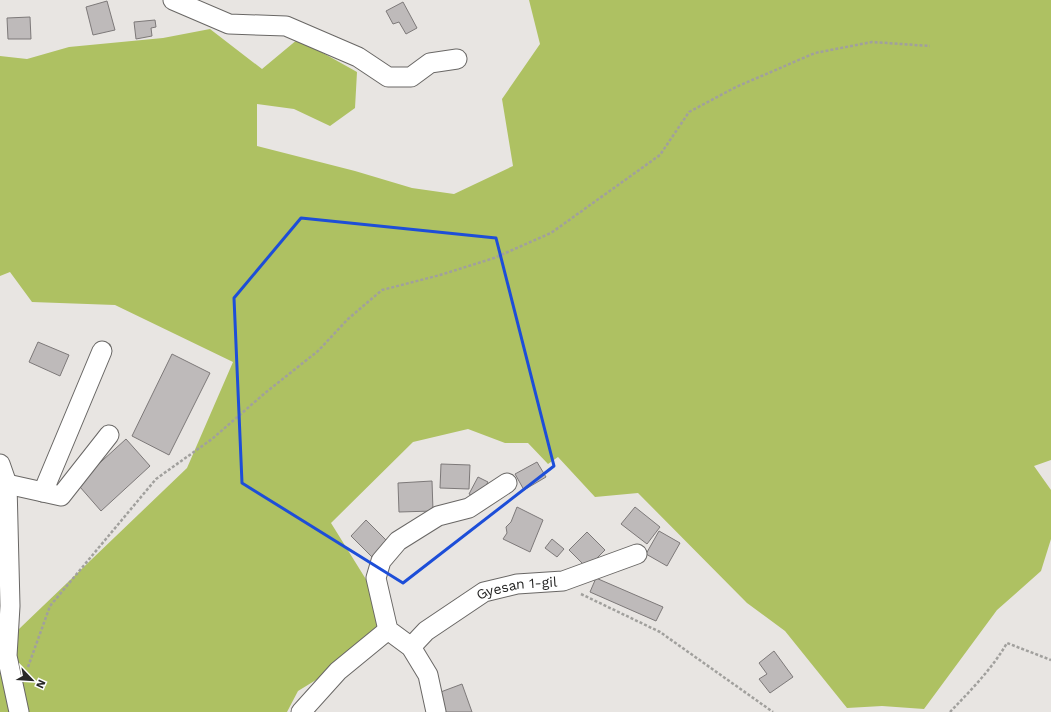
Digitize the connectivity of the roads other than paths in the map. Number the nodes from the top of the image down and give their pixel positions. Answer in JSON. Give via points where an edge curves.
{"nodes":[{"id":1,"x":173,"y":0,"type":"edge"},
{"id":2,"x":457,"y":59,"type":"dead end"},
{"id":3,"x":102,"y":351,"type":"dead end"},
{"id":4,"x":109,"y":435,"type":"dead end"},
{"id":5,"x":0,"y":464,"type":"edge"},
{"id":6,"x":507,"y":483,"type":"dead end"},
{"id":7,"x":7,"y":484,"type":"junction"},
{"id":8,"x":43,"y":492,"type":"junction"},
{"id":9,"x":637,"y":554,"type":"dead end"},
{"id":10,"x":388,"y":630,"type":"junction"},
{"id":11,"x":411,"y":647,"type":"junction"},
{"id":12,"x":19,"y":712,"type":"edge"},
{"id":13,"x":301,"y":712,"type":"edge"},
{"id":14,"x":436,"y":712,"type":"edge"}],
"edges":[{"from":1,"to":2,"type":"street","via":[[229,24],[286,26],[358,57],[388,77],[410,77],[430,63]]},
{"from":3,"to":8,"type":"street"},
{"from":4,"to":8,"type":"street","via":[[61,496]]},
{"from":5,"to":7,"type":"street"},
{"from":6,"to":10,"type":"street","via":[[469,508],[438,516],[398,540],[381,561],[376,578]]},
{"from":7,"to":8,"type":"street"},
{"from":7,"to":12,"type":"street","via":[[10,606],[7,656]]},
{"from":9,"to":11,"type":"street","name":"Gyesan 1-gil","via":[[563,581],[516,584],[484,592],[426,631]]},
{"from":10,"to":11,"type":"street"},
{"from":10,"to":13,"type":"street","via":[[338,671]]},
{"from":11,"to":14,"type":"street","via":[[428,675]]}]}
